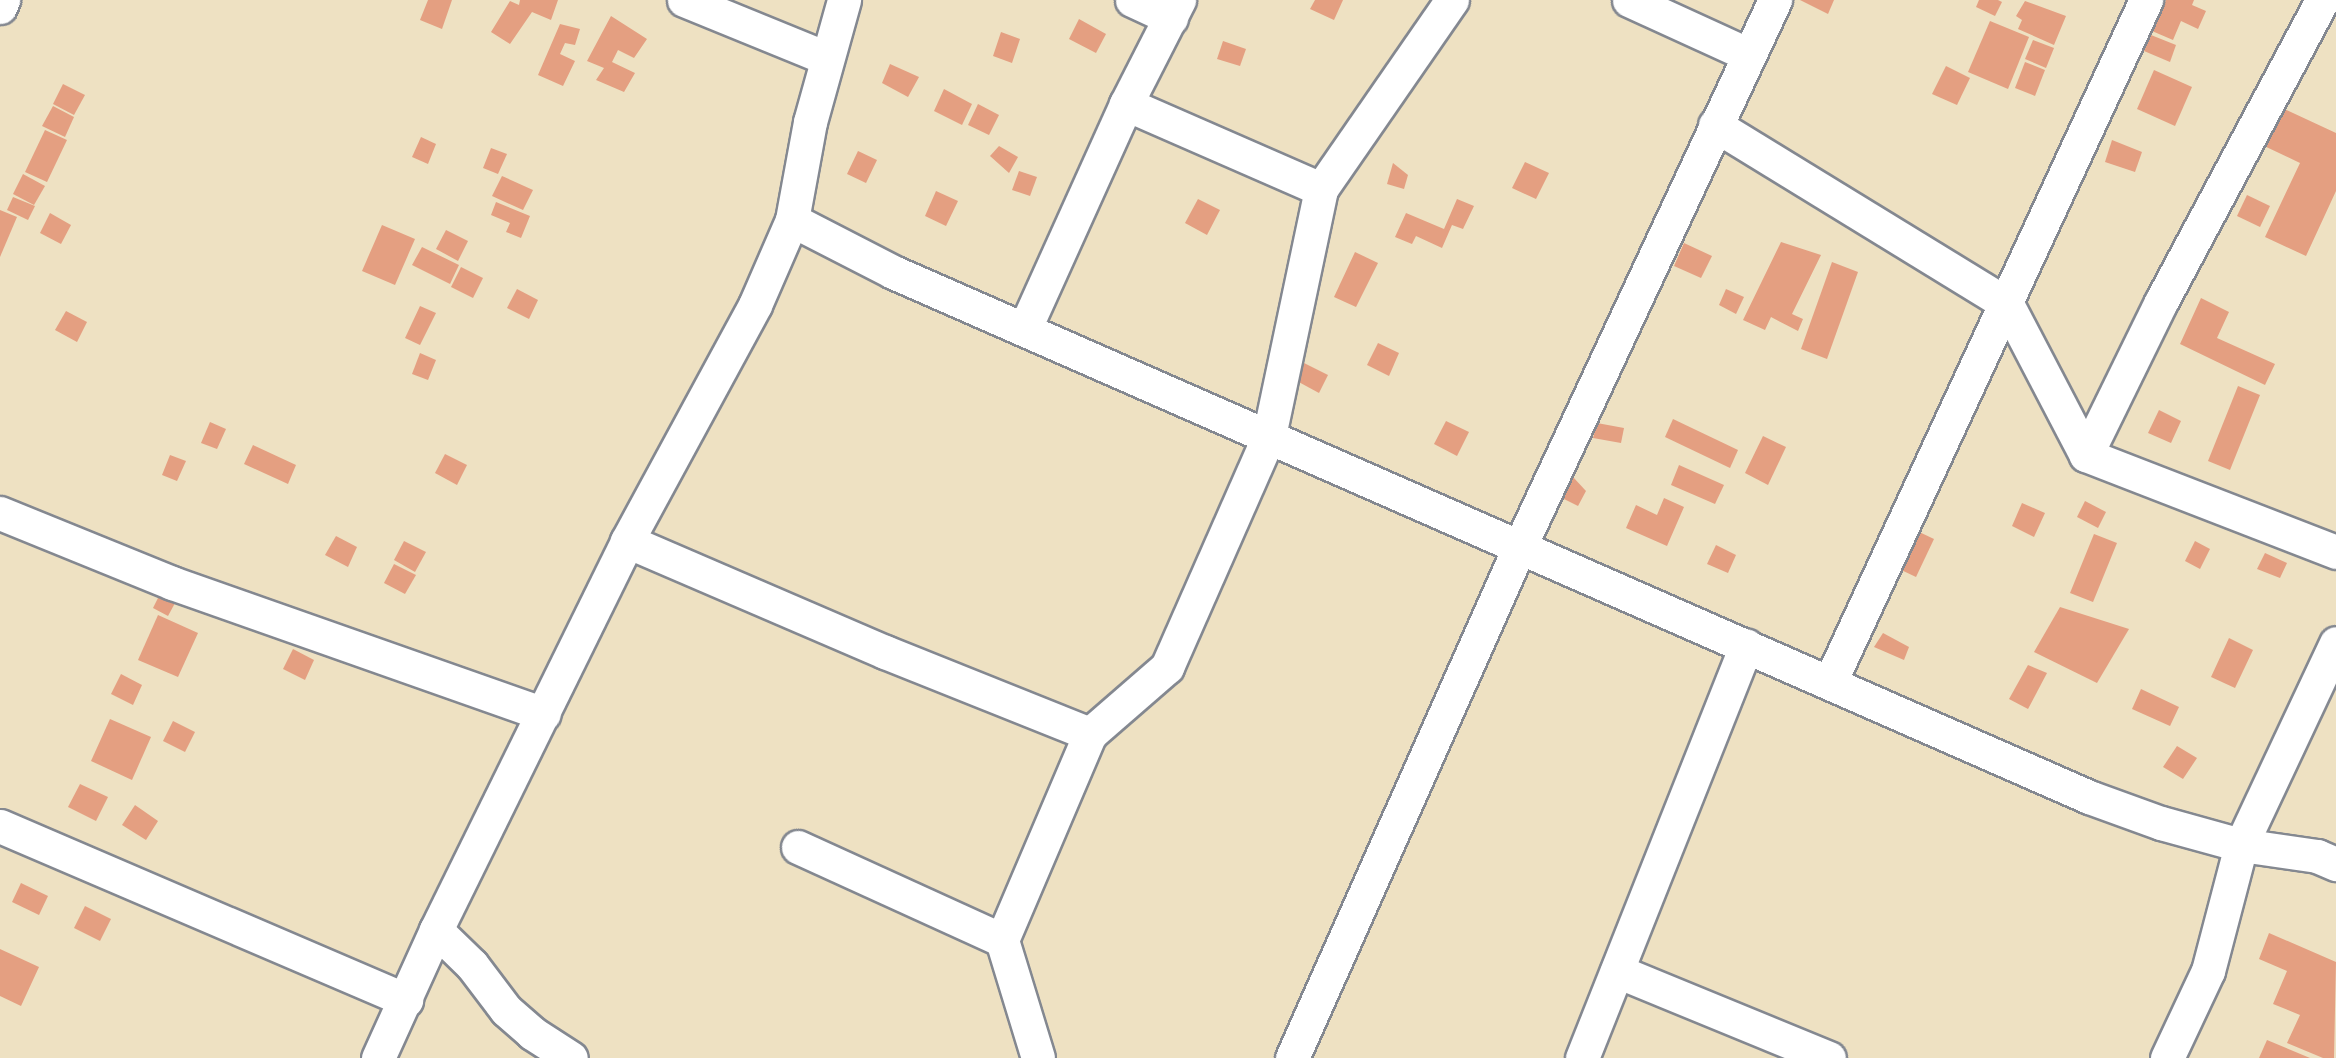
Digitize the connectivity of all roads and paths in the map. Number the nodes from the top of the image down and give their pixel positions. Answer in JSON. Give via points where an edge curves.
{"nodes":[{"id":1,"x":3,"y":0,"type":"edge"},
{"id":2,"x":684,"y":0,"type":"edge"},
{"id":3,"x":844,"y":0,"type":"edge"},
{"id":4,"x":1132,"y":0,"type":"edge"},
{"id":5,"x":1452,"y":0,"type":"edge"},
{"id":6,"x":1629,"y":0,"type":"edge"},
{"id":7,"x":1775,"y":0,"type":"edge"},
{"id":8,"x":2146,"y":0,"type":"edge"},
{"id":9,"x":2322,"y":0,"type":"edge"},
{"id":10,"x":0,"y":7,"type":"edge"},
{"id":11,"x":1175,"y":9,"type":"edge"},
{"id":12,"x":1749,"y":55,"type":"junction"},
{"id":13,"x":826,"y":58,"type":"junction"},
{"id":14,"x":1126,"y":104,"type":"junction"},
{"id":15,"x":1715,"y":125,"type":"junction"},
{"id":16,"x":1322,"y":189,"type":"junction"},
{"id":17,"x":792,"y":220,"type":"junction"},
{"id":18,"x":2007,"y":304,"type":"junction"},
{"id":19,"x":1025,"y":328,"type":"junction"},
{"id":20,"x":1269,"y":436,"type":"junction"},
{"id":21,"x":2086,"y":455,"type":"junction"},
{"id":22,"x":0,"y":513,"type":"edge"},
{"id":23,"x":627,"y":541,"type":"junction"},
{"id":24,"x":1520,"y":546,"type":"junction"},
{"id":25,"x":2336,"y":552,"type":"edge"},
{"id":26,"x":2336,"y":643,"type":"edge"},
{"id":27,"x":1746,"y":645,"type":"junction"},
{"id":28,"x":1830,"y":682,"type":"junction"},
{"id":29,"x":544,"y":714,"type":"junction"},
{"id":30,"x":1090,"y":734,"type":"junction"},
{"id":31,"x":0,"y":826,"type":"edge"},
{"id":32,"x":2241,"y":845,"type":"junction"},
{"id":33,"x":798,"y":847,"type":"dead end"},
{"id":34,"x":2336,"y":864,"type":"edge"},
{"id":35,"x":436,"y":930,"type":"junction"},
{"id":36,"x":1002,"y":940,"type":"junction"},
{"id":37,"x":1617,"y":971,"type":"junction"},
{"id":38,"x":406,"y":1000,"type":"junction"},
{"id":39,"x":378,"y":1058,"type":"edge"},
{"id":40,"x":571,"y":1058,"type":"edge"},
{"id":41,"x":1038,"y":1058,"type":"edge"},
{"id":42,"x":1292,"y":1058,"type":"edge"},
{"id":43,"x":1582,"y":1058,"type":"edge"},
{"id":44,"x":1829,"y":1058,"type":"edge"},
{"id":45,"x":2167,"y":1058,"type":"edge"}],
"edges":[{"from":1,"to":10,"type":"street"},
{"from":2,"to":13,"type":"street"},
{"from":3,"to":13,"type":"street"},
{"from":4,"to":11,"type":"street"},
{"from":5,"to":16,"type":"street"},
{"from":6,"to":12,"type":"street"},
{"from":7,"to":12,"type":"street"},
{"from":8,"to":18,"type":"street"},
{"from":9,"to":21,"type":"street","via":[[2161,302]]},
{"from":11,"to":14,"type":"street"},
{"from":12,"to":15,"type":"street"},
{"from":13,"to":17,"type":"street"},
{"from":14,"to":16,"type":"street"},
{"from":14,"to":19,"type":"street"},
{"from":15,"to":18,"type":"street"},
{"from":15,"to":24,"type":"street"},
{"from":16,"to":20,"type":"street"},
{"from":17,"to":19,"type":"street","via":[[893,272]]},
{"from":17,"to":23,"type":"street","via":[[755,305]]},
{"from":18,"to":21,"type":"street"},
{"from":18,"to":28,"type":"street"},
{"from":19,"to":20,"type":"street"},
{"from":20,"to":24,"type":"street"},
{"from":20,"to":30,"type":"street","via":[[1167,668]]},
{"from":21,"to":25,"type":"street"},
{"from":22,"to":29,"type":"street","via":[[172,583]]},
{"from":23,"to":29,"type":"street"},
{"from":23,"to":30,"type":"street","via":[[885,652]]},
{"from":24,"to":27,"type":"street"},
{"from":24,"to":42,"type":"street"},
{"from":26,"to":32,"type":"street"},
{"from":27,"to":28,"type":"street"},
{"from":27,"to":37,"type":"street"},
{"from":28,"to":32,"type":"street","via":[[2090,797],[2161,823]]},
{"from":29,"to":35,"type":"street"},
{"from":30,"to":36,"type":"street"},
{"from":31,"to":38,"type":"street"},
{"from":32,"to":34,"type":"street","via":[[2317,856]]},
{"from":32,"to":45,"type":"street","via":[[2208,971]]},
{"from":33,"to":36,"type":"street"},
{"from":35,"to":38,"type":"street"},
{"from":35,"to":40,"type":"street","via":[[472,965],[506,1010],[532,1033]]},
{"from":36,"to":41,"type":"street"},
{"from":37,"to":43,"type":"street"},
{"from":37,"to":44,"type":"street"},
{"from":38,"to":39,"type":"street"}]}
